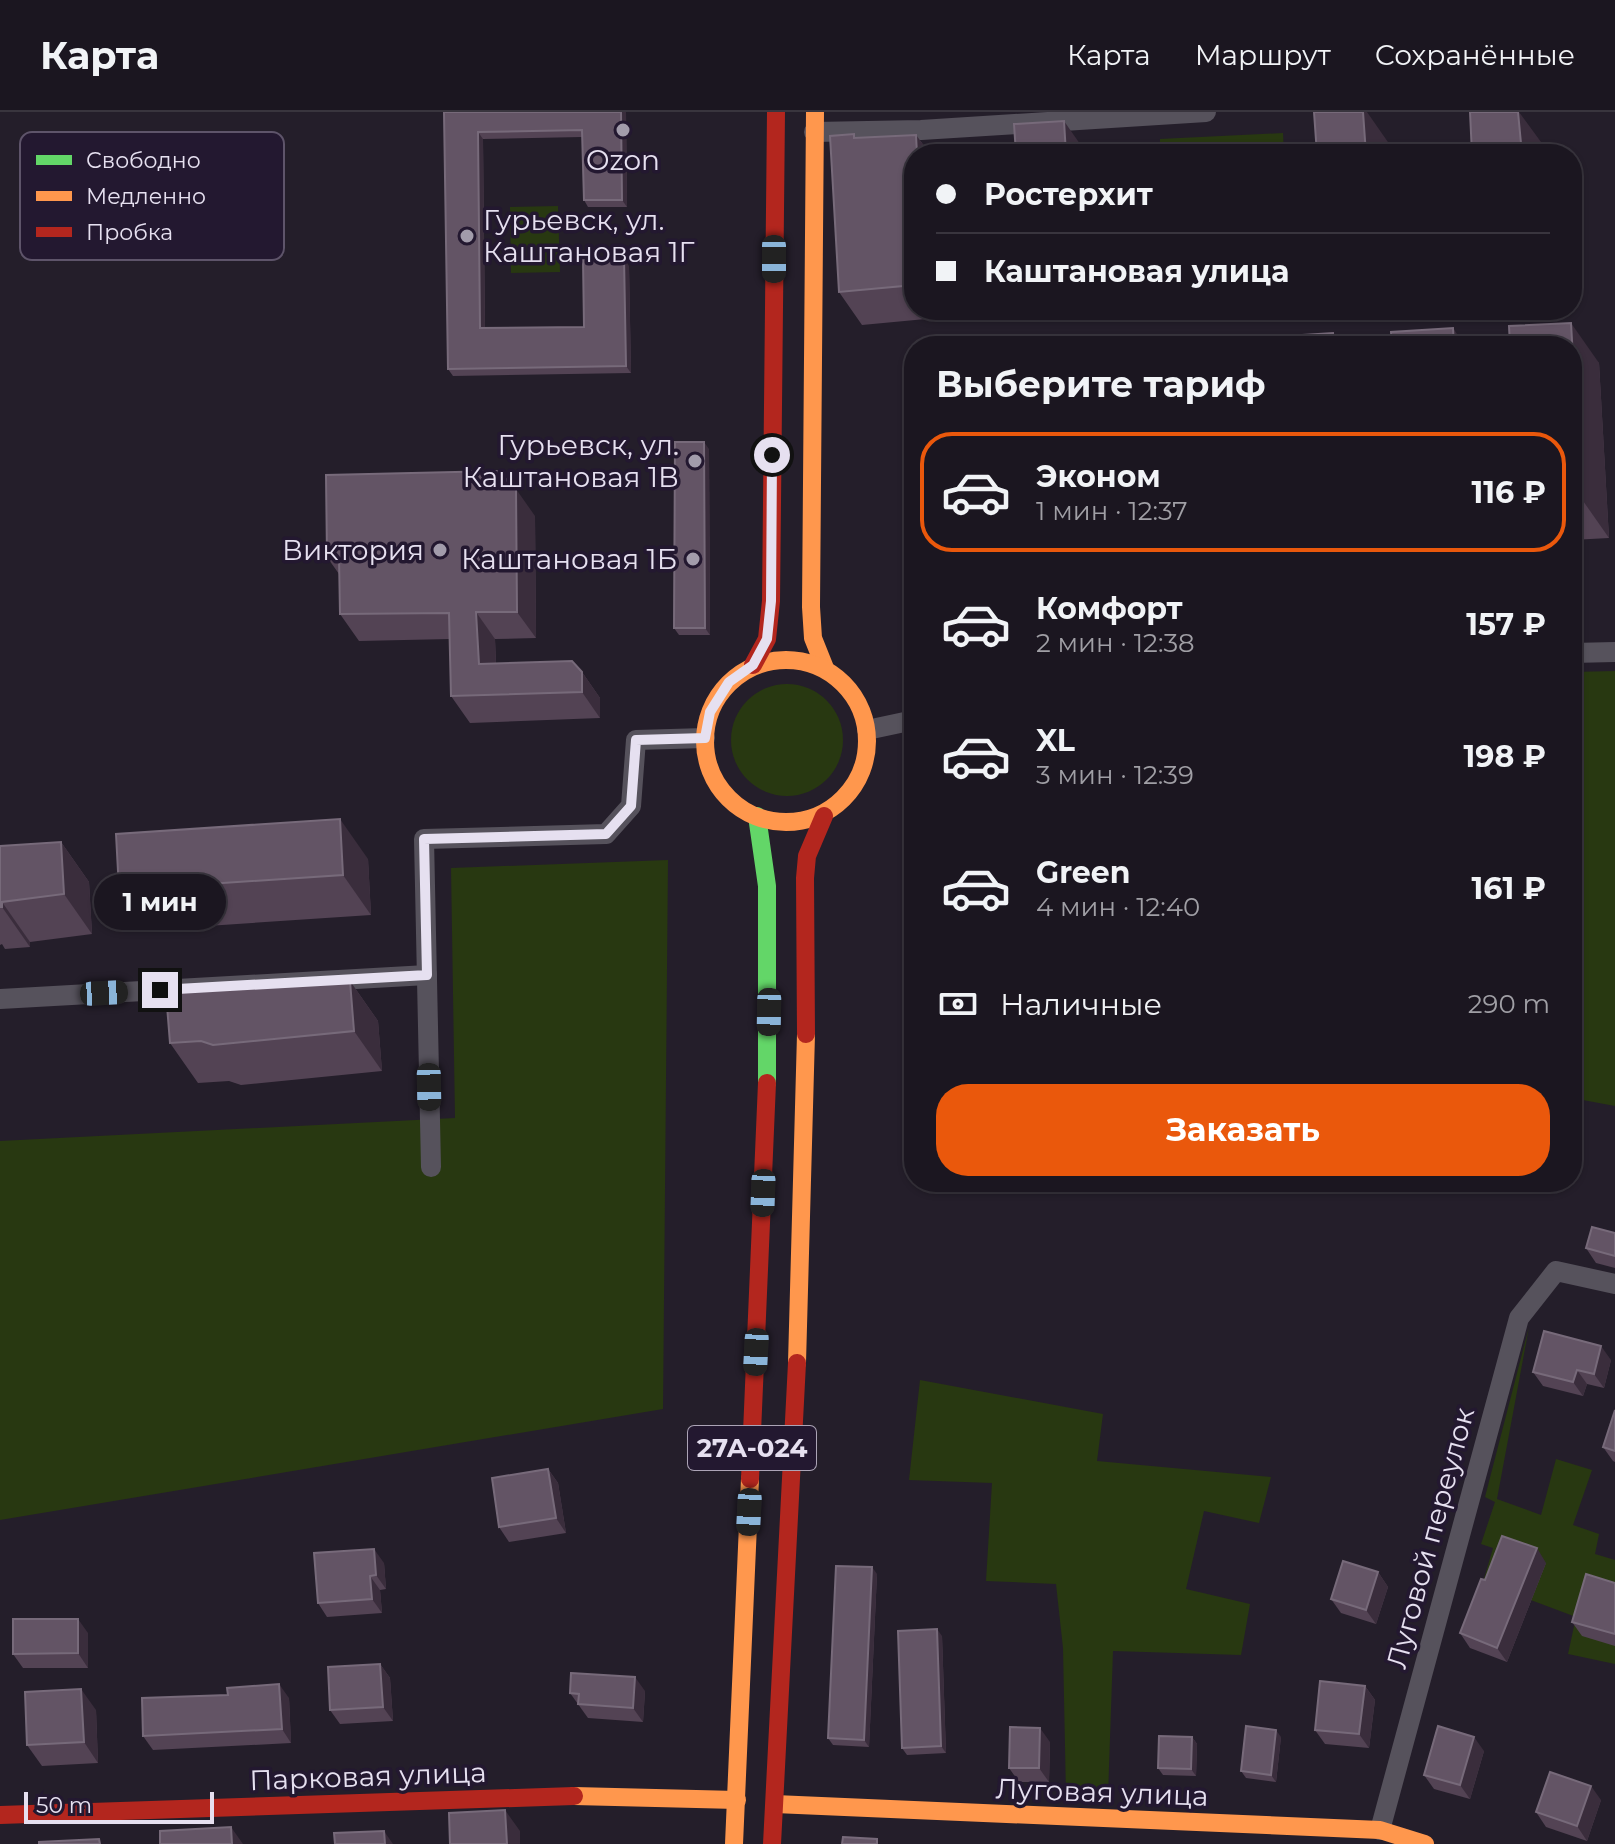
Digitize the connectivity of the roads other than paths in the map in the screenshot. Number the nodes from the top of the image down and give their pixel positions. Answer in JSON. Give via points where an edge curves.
{"nodes":[{"id":1,"x":776,"y":112,"type":"edge"},
{"id":2,"x":1206,"y":112,"type":"edge"},
{"id":3,"x":814,"y":122,"type":"edge"},
{"id":4,"x":1615,"y":652,"type":"edge"},
{"id":5,"x":1582,"y":653,"type":"edge"},
{"id":6,"x":753,"y":665,"type":"junction"},
{"id":7,"x":825,"y":668,"type":"junction"},
{"id":8,"x":904,"y":722,"type":"edge"},
{"id":9,"x":867,"y":730,"type":"junction"},
{"id":10,"x":705,"y":738,"type":"junction"},
{"id":11,"x":757,"y":816,"type":"junction"},
{"id":12,"x":824,"y":816,"type":"junction"},
{"id":13,"x":427,"y":975,"type":"junction"},
{"id":14,"x":0,"y":999,"type":"edge"},
{"id":15,"x":431,"y":1167,"type":"dead end"},
{"id":16,"x":1615,"y":1284,"type":"edge"},
{"id":17,"x":737,"y":1800,"type":"junction"},
{"id":18,"x":775,"y":1804,"type":"junction"},
{"id":19,"x":0,"y":1815,"type":"edge"},
{"id":20,"x":1380,"y":1830,"type":"junction"},
{"id":21,"x":734,"y":1844,"type":"edge"},
{"id":22,"x":772,"y":1844,"type":"edge"},
{"id":23,"x":1425,"y":1844,"type":"edge"}],
"edges":[{"from":1,"to":6,"type":"main road","via":[[771,601],[767,639]]},
{"from":2,"to":3,"type":"street","via":[[921,130]]},
{"from":3,"to":7,"type":"main road","via":[[811,607],[813,638]]},
{"from":4,"to":5,"type":"street"},
{"from":6,"to":7,"type":"main road","via":[[783,658]]},
{"from":6,"to":10,"type":"main road","via":[[729,682],[710,712]]},
{"from":7,"to":9,"type":"main road","via":[[853,692]]},
{"from":8,"to":9,"type":"street"},
{"from":9,"to":12,"type":"main road","number":"27А-024","via":[[854,790]]},
{"from":10,"to":11,"type":"main road","via":[[710,772],[724,794]]},
{"from":10,"to":13,"type":"street","via":[[636,740],[631,806],[606,834],[424,839]]},
{"from":11,"to":12,"type":"main road","via":[[793,824]]},
{"from":11,"to":17,"type":"main road","number":"27А-024","via":[[767,886],[769,993]]},
{"from":12,"to":18,"type":"main road","number":"27А-024","via":[[807,856],[805,878],[801,1297]]},
{"from":13,"to":14,"type":"street"},
{"from":13,"to":15,"type":"street"},
{"from":16,"to":20,"type":"street","name":"Луговой переулок","via":[[1556,1271],[1519,1318]]},
{"from":17,"to":19,"type":"main road","name":"Парковая улица","via":[[604,1795]]},
{"from":17,"to":21,"type":"main road","number":"27А-024"},
{"from":18,"to":20,"type":"main road","name":"Луговая улица"},
{"from":18,"to":22,"type":"main road","number":"27А-024"},
{"from":20,"to":23,"type":"main road","name":"Луговая улица"}]}
